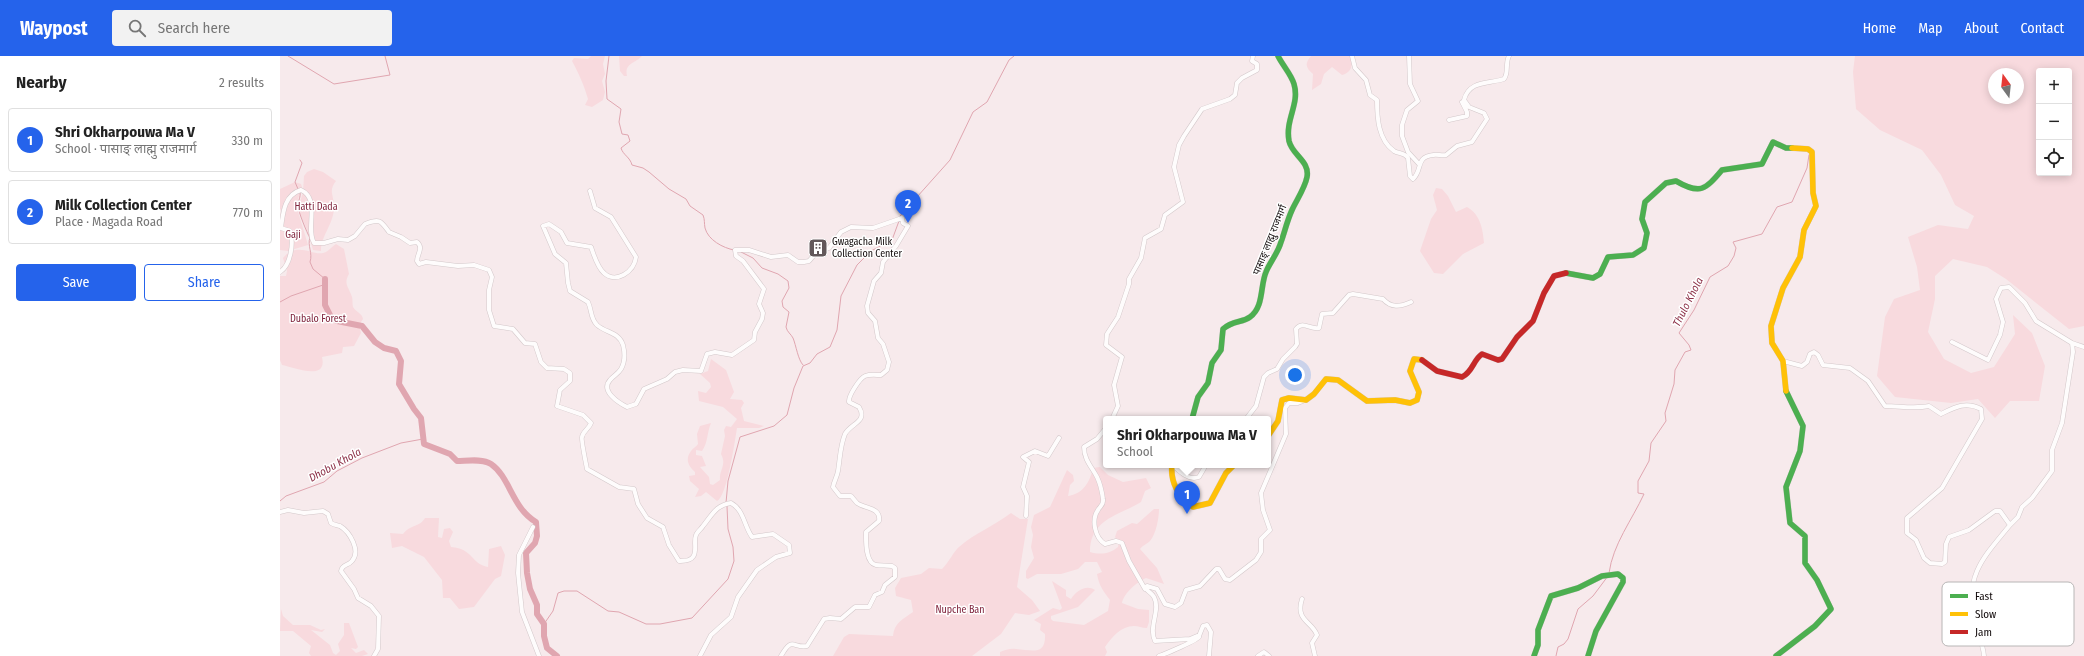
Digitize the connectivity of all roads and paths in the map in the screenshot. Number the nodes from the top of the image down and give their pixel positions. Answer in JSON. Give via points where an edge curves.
{"nodes":[{"id":1,"x":1253,"y":56,"type":"edge"},
{"id":2,"x":1278,"y":56,"type":"edge"},
{"id":3,"x":1352,"y":56,"type":"edge"},
{"id":4,"x":1409,"y":56,"type":"edge"},
{"id":5,"x":1509,"y":56,"type":"edge"},
{"id":6,"x":1462,"y":102,"type":"dead end"},
{"id":7,"x":1449,"y":120,"type":"dead end"},
{"id":8,"x":1419,"y":164,"type":"junction"},
{"id":9,"x":590,"y":192,"type":"dead end"},
{"id":10,"x":280,"y":272,"type":"edge"},
{"id":11,"x":1411,"y":302,"type":"dead end"},
{"id":12,"x":1952,"y":342,"type":"dead end"},
{"id":13,"x":2072,"y":343,"type":"junction"},
{"id":14,"x":2084,"y":347,"type":"edge"},
{"id":15,"x":1783,"y":361,"type":"junction"},
{"id":16,"x":1303,"y":401,"type":"junction"},
{"id":17,"x":1113,"y":416,"type":"edge"},
{"id":18,"x":1193,"y":416,"type":"edge"},
{"id":19,"x":1248,"y":416,"type":"edge"},
{"id":20,"x":1103,"y":432,"type":"edge"},
{"id":21,"x":1271,"y":432,"type":"edge"},
{"id":22,"x":1059,"y":438,"type":"dead end"},
{"id":23,"x":1171,"y":468,"type":"edge"},
{"id":24,"x":1176,"y":468,"type":"edge"},
{"id":25,"x":1204,"y":468,"type":"edge"},
{"id":26,"x":1231,"y":468,"type":"edge"},
{"id":27,"x":280,"y":512,"type":"edge"},
{"id":28,"x":1026,"y":516,"type":"dead end"},
{"id":29,"x":2010,"y":525,"type":"junction"},
{"id":30,"x":533,"y":527,"type":"dead end"},
{"id":31,"x":1973,"y":582,"type":"edge"},
{"id":32,"x":1145,"y":589,"type":"junction"},
{"id":33,"x":1302,"y":599,"type":"dead end"},
{"id":34,"x":1199,"y":636,"type":"junction"},
{"id":35,"x":1981,"y":646,"type":"edge"},
{"id":36,"x":374,"y":656,"type":"edge"},
{"id":37,"x":539,"y":656,"type":"edge"},
{"id":38,"x":700,"y":656,"type":"edge"},
{"id":39,"x":781,"y":656,"type":"edge"},
{"id":40,"x":1159,"y":656,"type":"edge"},
{"id":41,"x":1209,"y":656,"type":"edge"},
{"id":42,"x":1258,"y":656,"type":"edge"},
{"id":43,"x":1269,"y":656,"type":"edge"},
{"id":44,"x":1315,"y":656,"type":"edge"},
{"id":45,"x":1534,"y":656,"type":"edge"},
{"id":46,"x":1588,"y":656,"type":"edge"},
{"id":47,"x":1776,"y":656,"type":"edge"},
{"id":48,"x":1984,"y":656,"type":"edge"}],
"edges":[{"from":1,"to":17,"type":"street","via":[[1252,61],[1257,64],[1257,70],[1237,83],[1234,95],[1230,99],[1202,109],[1179,145],[1174,167],[1183,202],[1165,215],[1161,229],[1145,238],[1141,258],[1129,278],[1118,317],[1107,334],[1106,345],[1122,358],[1114,385],[1118,406]]},
{"from":2,"to":18,"type":"main road","name":"पासाङ् लाह्मु राजमार्ग","via":[[1295,86],[1296,107],[1289,118],[1289,140],[1292,150],[1305,163],[1307,177],[1286,223],[1281,243],[1265,273],[1258,305],[1250,317],[1230,323],[1223,329],[1221,350],[1212,363],[1208,383],[1198,397]]},
{"from":3,"to":8,"type":"street","via":[[1355,68],[1366,80],[1370,95],[1377,100],[1377,119],[1386,141],[1394,151],[1404,153],[1408,158],[1411,178],[1414,179],[1417,175]]},
{"from":4,"to":8,"type":"street","via":[[1410,84],[1418,101],[1407,110],[1402,125],[1402,136],[1408,152]]},
{"from":5,"to":8,"type":"street","via":[[1504,79],[1480,83],[1465,97],[1466,104],[1484,113],[1487,119],[1474,139],[1469,144],[1457,146],[1446,155],[1428,156]]},
{"from":6,"to":7,"type":"street","via":[[1467,116]]},
{"from":9,"to":39,"type":"street","via":[[595,208],[611,216],[636,257],[629,273],[620,277],[609,276],[600,269],[591,247],[567,243],[561,232],[549,224],[543,226],[555,254],[566,263],[572,293],[588,302],[593,320],[605,330],[615,333],[622,344],[623,364],[621,370],[611,379],[608,388],[610,395],[627,407],[636,404],[644,389],[676,372],[701,371],[707,354],[715,352],[732,355],[754,340],[762,319],[763,313],[759,304],[764,289],[743,261],[736,256],[735,250],[749,250],[771,257],[788,255],[798,262],[804,262],[829,248],[842,232],[851,227],[873,228],[900,218],[908,226],[883,262],[867,306],[883,344],[888,366],[881,375],[862,378],[849,395],[849,402],[859,407],[862,417],[860,422],[845,434],[833,487],[840,496],[851,496],[857,503],[873,509],[878,514],[879,521],[866,532],[869,557],[876,565],[895,568],[895,577],[885,585],[882,592],[875,595],[869,608],[851,608],[841,619],[827,618],[821,622],[817,633],[807,646],[792,644]]},
{"from":10,"to":38,"type":"street","via":[[294,240],[290,231],[281,228],[282,214],[290,197],[301,190],[308,195],[311,205],[311,237],[314,243],[348,240],[365,224],[380,222],[389,232],[410,243],[420,244],[417,261],[420,264],[426,262],[474,265],[489,270],[492,277],[489,310],[494,326],[513,329],[525,344],[534,344],[541,362],[547,368],[564,369],[570,373],[570,381],[559,392],[557,406],[583,415],[591,423],[582,434],[581,440],[586,457],[586,469],[619,487],[634,490],[638,504],[647,518],[663,527],[669,545],[679,562],[691,558],[696,551],[696,535],[718,507],[730,503],[746,522],[752,537],[773,534],[789,545],[790,553],[762,565],[751,578],[738,597],[731,617],[709,639]]},
{"from":11,"to":19,"type":"street","via":[[1393,306],[1383,299],[1353,294],[1333,313],[1322,314],[1319,328],[1313,329],[1303,324],[1299,326],[1296,329],[1297,344],[1277,369],[1264,377],[1256,406]]},
{"from":12,"to":13,"type":"street","via":[[1988,360],[2003,322],[1996,299],[2001,288],[2009,287],[2025,303],[2036,321]]},
{"from":13,"to":14,"type":"street"},
{"from":13,"to":29,"type":"street","via":[[2073,352],[2062,423],[2052,450],[2052,472]]},
{"from":15,"to":16,"type":"main road","via":[[1772,342],[1770,326],[1783,288],[1800,257],[1804,230],[1816,206],[1813,193],[1812,152],[1808,149],[1786,148],[1773,142],[1765,160],[1758,166],[1722,170],[1708,186],[1699,190],[1672,181],[1666,183],[1645,202],[1642,219],[1647,240],[1644,248],[1633,255],[1608,257],[1600,274],[1593,278],[1566,273],[1551,279],[1533,321],[1502,359],[1482,354],[1477,358],[1470,373],[1462,377],[1437,371],[1421,359],[1414,359],[1410,371],[1419,392],[1417,400],[1412,402],[1367,401],[1338,380],[1330,378],[1323,382],[1308,400]]},
{"from":15,"to":29,"type":"street","via":[[1802,366],[1814,352],[1818,354],[1823,365],[1850,368],[1868,381],[1885,406],[1929,406],[1941,414],[1956,406],[1972,405],[1981,410],[1982,419],[1942,488],[1907,518],[1907,532],[1916,540],[1924,558],[1930,563],[1945,562],[1949,538],[1969,530],[1995,511],[2000,511]]},
{"from":15,"to":47,"type":"main road","via":[[1784,384],[1803,428],[1800,451],[1786,485],[1790,522],[1805,536],[1805,563],[1817,580],[1831,609],[1796,642]]},
{"from":16,"to":21,"type":"main road","via":[[1287,398],[1282,400],[1278,421]]},
{"from":16,"to":32,"type":"street","via":[[1289,403],[1284,408],[1286,434],[1261,493],[1263,510],[1270,530],[1261,538],[1261,552],[1256,560],[1230,580],[1226,580],[1219,569],[1216,569],[1200,586],[1186,590],[1181,604],[1175,607],[1165,604],[1157,589],[1147,586]]},
{"from":20,"to":32,"type":"street","via":[[1084,448],[1103,499],[1096,513],[1096,530],[1100,541],[1105,544],[1116,541],[1122,543]]},
{"from":22,"to":28,"type":"street","via":[[1048,456],[1034,451],[1023,457],[1029,462],[1023,487],[1026,494]]},
{"from":23,"to":26,"type":"main road","via":[[1176,489],[1183,500],[1193,507],[1210,503]]},
{"from":24,"to":25,"type":"street","via":[[1194,479],[1199,477]]},
{"from":27,"to":36,"type":"street","via":[[288,510],[304,513],[323,510],[328,514],[331,523],[342,528],[352,541],[356,552],[352,561],[341,570],[358,598],[371,606],[379,616],[378,649]]},
{"from":29,"to":31,"type":"street","via":[[1980,562]]},
{"from":30,"to":37,"type":"street","via":[[519,555],[518,573],[522,612]]},
{"from":32,"to":34,"type":"street","via":[[1152,594],[1155,601],[1152,634],[1155,641]]},
{"from":33,"to":44,"type":"street","via":[[1304,622],[1315,630],[1317,635],[1312,643]]},
{"from":34,"to":40,"type":"street","via":[[1196,641]]},
{"from":34,"to":41,"type":"street","via":[[1203,626],[1207,625],[1211,632]]},
{"from":35,"to":48,"type":"street"},
{"from":42,"to":43,"type":"street","via":[[1264,652]]},
{"from":45,"to":46,"type":"main road","via":[[1539,645],[1538,631],[1549,598],[1577,588],[1590,580],[1608,575],[1621,576],[1623,582],[1596,632]]}]}
